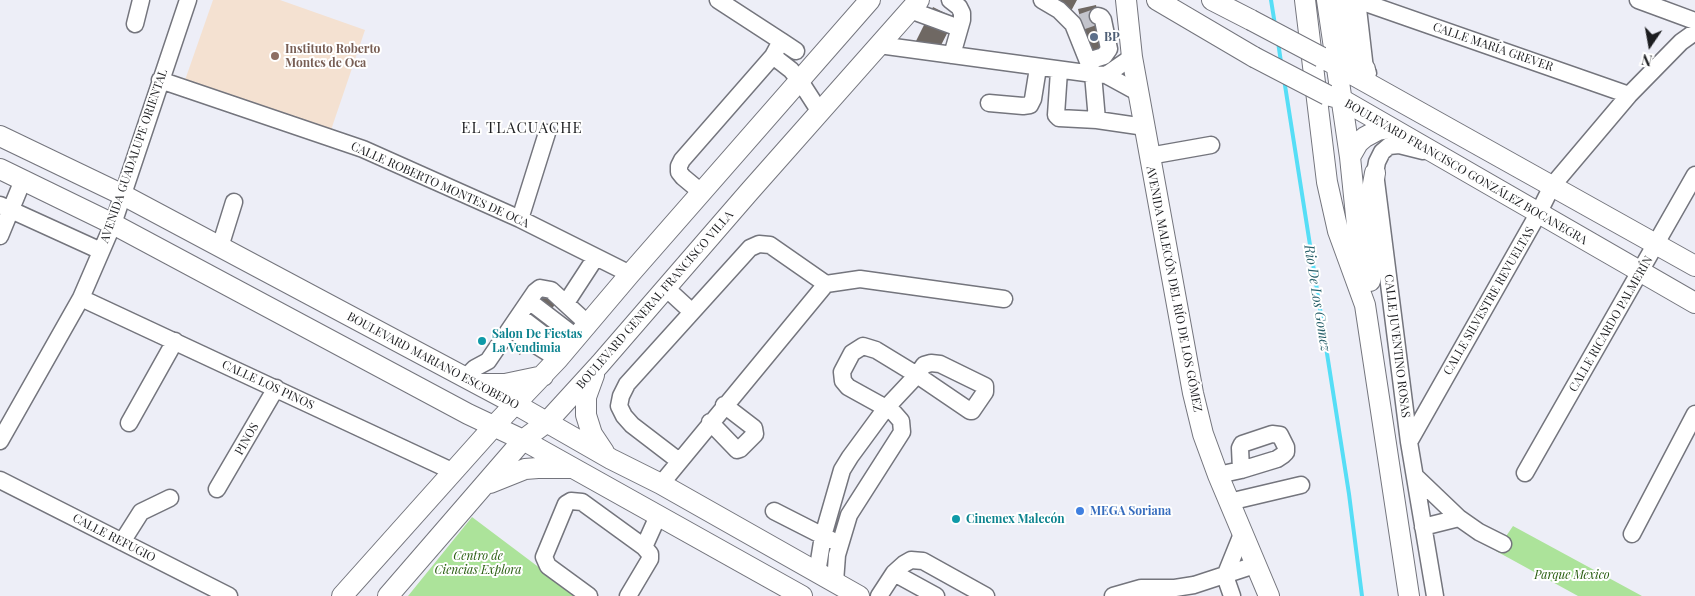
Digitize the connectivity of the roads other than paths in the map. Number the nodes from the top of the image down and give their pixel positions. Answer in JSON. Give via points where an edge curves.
{"nodes":[{"id":1,"x":141,"y":0,"type":"edge"},
{"id":2,"x":188,"y":0,"type":"edge"},
{"id":3,"x":718,"y":0,"type":"edge"},
{"id":4,"x":870,"y":0,"type":"edge"},
{"id":5,"x":950,"y":0,"type":"edge"},
{"id":6,"x":1042,"y":0,"type":"edge"},
{"id":7,"x":1126,"y":0,"type":"edge"},
{"id":8,"x":1158,"y":0,"type":"edge"},
{"id":9,"x":1212,"y":0,"type":"edge"},
{"id":10,"x":1305,"y":0,"type":"edge"},
{"id":11,"x":1327,"y":0,"type":"edge"},
{"id":12,"x":1342,"y":0,"type":"edge"},
{"id":13,"x":1357,"y":0,"type":"edge"},
{"id":14,"x":1638,"y":0,"type":"edge"},
{"id":15,"x":915,"y":5,"type":"edge"},
{"id":16,"x":1061,"y":5,"type":"edge"},
{"id":17,"x":1098,"y":16,"type":"dead end"},
{"id":18,"x":1695,"y":21,"type":"edge"},
{"id":19,"x":135,"y":24,"type":"dead end"},
{"id":20,"x":959,"y":28,"type":"junction"},
{"id":21,"x":1695,"y":32,"type":"edge"},
{"id":22,"x":884,"y":39,"type":"junction"},
{"id":23,"x":781,"y":41,"type":"junction"},
{"id":24,"x":796,"y":51,"type":"dead end"},
{"id":25,"x":952,"y":52,"type":"junction"},
{"id":26,"x":774,"y":56,"type":"junction"},
{"id":27,"x":1132,"y":57,"type":"junction"},
{"id":28,"x":1329,"y":61,"type":"junction"},
{"id":29,"x":1038,"y":68,"type":"junction"},
{"id":30,"x":1365,"y":69,"type":"junction"},
{"id":31,"x":1059,"y":70,"type":"junction"},
{"id":32,"x":1095,"y":70,"type":"junction"},
{"id":33,"x":160,"y":80,"type":"junction"},
{"id":34,"x":800,"y":81,"type":"junction"},
{"id":35,"x":1139,"y":93,"type":"junction"},
{"id":36,"x":1629,"y":95,"type":"junction"},
{"id":37,"x":1334,"y":97,"type":"junction"},
{"id":38,"x":989,"y":103,"type":"dead end"},
{"id":39,"x":820,"y":112,"type":"junction"},
{"id":40,"x":1097,"y":120,"type":"junction"},
{"id":41,"x":1145,"y":127,"type":"junction"},
{"id":42,"x":1390,"y":128,"type":"junction"},
{"id":43,"x":1454,"y":132,"type":"junction"},
{"id":44,"x":546,"y":133,"type":"dead end"},
{"id":45,"x":0,"y":136,"type":"edge"},
{"id":46,"x":1211,"y":145,"type":"dead end"},
{"id":47,"x":1435,"y":154,"type":"junction"},
{"id":48,"x":1149,"y":156,"type":"junction"},
{"id":49,"x":1350,"y":157,"type":"junction"},
{"id":50,"x":0,"y":169,"type":"edge"},
{"id":51,"x":1375,"y":173,"type":"junction"},
{"id":52,"x":1695,"y":175,"type":"edge"},
{"id":53,"x":23,"y":180,"type":"junction"},
{"id":54,"x":1552,"y":186,"type":"junction"},
{"id":55,"x":701,"y":192,"type":"junction"},
{"id":56,"x":123,"y":195,"type":"junction"},
{"id":57,"x":234,"y":202,"type":"dead end"},
{"id":58,"x":6,"y":208,"type":"edge"},
{"id":59,"x":1538,"y":214,"type":"junction"},
{"id":60,"x":520,"y":219,"type":"junction"},
{"id":61,"x":113,"y":224,"type":"junction"},
{"id":62,"x":0,"y":236,"type":"edge"},
{"id":63,"x":1657,"y":244,"type":"junction"},
{"id":64,"x":220,"y":247,"type":"junction"},
{"id":65,"x":101,"y":251,"type":"junction"},
{"id":66,"x":596,"y":257,"type":"junction"},
{"id":67,"x":1695,"y":266,"type":"edge"},
{"id":68,"x":1640,"y":273,"type":"junction"},
{"id":69,"x":630,"y":274,"type":"junction"},
{"id":70,"x":826,"y":284,"type":"junction"},
{"id":71,"x":667,"y":289,"type":"junction"},
{"id":72,"x":81,"y":298,"type":"junction"},
{"id":73,"x":1004,"y":299,"type":"dead end"},
{"id":74,"x":529,"y":301,"type":"junction"},
{"id":75,"x":566,"y":303,"type":"junction"},
{"id":76,"x":1695,"y":303,"type":"edge"},
{"id":77,"x":1365,"y":306,"type":"junction"},
{"id":78,"x":692,"y":312,"type":"junction"},
{"id":79,"x":515,"y":322,"type":"junction"},
{"id":80,"x":175,"y":341,"type":"junction"},
{"id":81,"x":572,"y":343,"type":"junction"},
{"id":82,"x":600,"y":364,"type":"junction"},
{"id":83,"x":543,"y":376,"type":"junction"},
{"id":84,"x":470,"y":381,"type":"junction"},
{"id":85,"x":276,"y":388,"type":"junction"},
{"id":86,"x":515,"y":404,"type":"junction"},
{"id":87,"x":724,"y":405,"type":"junction"},
{"id":88,"x":886,"y":408,"type":"junction"},
{"id":89,"x":1695,"y":414,"type":"edge"},
{"id":90,"x":547,"y":422,"type":"junction"},
{"id":91,"x":710,"y":422,"type":"junction"},
{"id":92,"x":129,"y":423,"type":"dead end"},
{"id":93,"x":494,"y":426,"type":"junction"},
{"id":94,"x":523,"y":440,"type":"junction"},
{"id":95,"x":0,"y":441,"type":"edge"},
{"id":96,"x":1409,"y":442,"type":"junction"},
{"id":97,"x":611,"y":459,"type":"junction"},
{"id":98,"x":679,"y":461,"type":"junction"},
{"id":99,"x":575,"y":468,"type":"junction"},
{"id":100,"x":1242,"y":470,"type":"dead end"},
{"id":101,"x":454,"y":472,"type":"junction"},
{"id":102,"x":1525,"y":473,"type":"dead end"},
{"id":103,"x":1218,"y":475,"type":"junction"},
{"id":104,"x":1416,"y":476,"type":"junction"},
{"id":105,"x":0,"y":480,"type":"edge"},
{"id":106,"x":661,"y":484,"type":"junction"},
{"id":107,"x":486,"y":485,"type":"junction"},
{"id":108,"x":1301,"y":485,"type":"dead end"},
{"id":109,"x":217,"y":489,"type":"dead end"},
{"id":110,"x":170,"y":498,"type":"dead end"},
{"id":111,"x":1229,"y":502,"type":"junction"},
{"id":112,"x":831,"y":503,"type":"junction"},
{"id":113,"x":774,"y":511,"type":"dead end"},
{"id":114,"x":658,"y":516,"type":"junction"},
{"id":115,"x":849,"y":516,"type":"junction"},
{"id":116,"x":1459,"y":518,"type":"junction"},
{"id":117,"x":1423,"y":527,"type":"junction"},
{"id":118,"x":1242,"y":534,"type":"junction"},
{"id":119,"x":1632,"y":534,"type":"dead end"},
{"id":120,"x":823,"y":536,"type":"junction"},
{"id":121,"x":122,"y":542,"type":"junction"},
{"id":122,"x":1503,"y":544,"type":"dead end"},
{"id":123,"x":840,"y":545,"type":"junction"},
{"id":124,"x":644,"y":547,"type":"junction"},
{"id":125,"x":1256,"y":565,"type":"junction"},
{"id":126,"x":894,"y":573,"type":"junction"},
{"id":127,"x":1225,"y":576,"type":"junction"},
{"id":128,"x":826,"y":577,"type":"junction"},
{"id":129,"x":1166,"y":592,"type":"edge"},
{"id":130,"x":229,"y":596,"type":"edge"},
{"id":131,"x":342,"y":596,"type":"edge"},
{"id":132,"x":388,"y":596,"type":"edge"},
{"id":133,"x":589,"y":596,"type":"edge"},
{"id":134,"x":628,"y":596,"type":"edge"},
{"id":135,"x":802,"y":596,"type":"edge"},
{"id":136,"x":860,"y":596,"type":"edge"},
{"id":137,"x":879,"y":596,"type":"edge"},
{"id":138,"x":936,"y":596,"type":"edge"},
{"id":139,"x":986,"y":596,"type":"edge"},
{"id":140,"x":1113,"y":596,"type":"edge"},
{"id":141,"x":1232,"y":596,"type":"edge"},
{"id":142,"x":1268,"y":596,"type":"edge"},
{"id":143,"x":1409,"y":596,"type":"edge"},
{"id":144,"x":1435,"y":596,"type":"edge"}],
"edges":[{"from":1,"to":19,"type":"street"},
{"from":2,"to":33,"type":"street","name":"AVENIDA GUADALUPE ORIENTAL"},
{"from":3,"to":23,"type":"street"},
{"from":4,"to":34,"type":"main road"},
{"from":5,"to":20,"type":"street","via":[[962,13]]},
{"from":6,"to":16,"type":"street"},
{"from":7,"to":27,"type":"main road","name":"AVENIDA MALECÓN DEL RÍO DE LOS GÓMEZ"},
{"from":8,"to":37,"type":"main road","name":"BOULEVARD FRANCISCO GONZÁLEZ BOCANEGRA","bridge":true,"via":[[1254,57]]},
{"from":9,"to":28,"type":"main road","bridge":true},
{"from":10,"to":77,"type":"main road","via":[[1332,209]]},
{"from":11,"to":28,"type":"main road"},
{"from":12,"to":30,"type":"main road","via":[[1348,47]]},
{"from":13,"to":30,"type":"street"},
{"from":13,"to":36,"type":"street","name":"CALLE MARÍA GREVER"},
{"from":14,"to":18,"type":"street"},
{"from":15,"to":20,"type":"street"},
{"from":15,"to":22,"type":"main road","name":"BOULEVARD GENERAL FRANCISCO VILLA"},
{"from":16,"to":32,"type":"street","via":[[1077,23]]},
{"from":17,"to":32,"type":"street","via":[[1103,20],[1109,48]]},
{"from":20,"to":25,"type":"street"},
{"from":21,"to":36,"type":"street","name":"CALLE SILVESTRE REVUELTAS"},
{"from":22,"to":25,"type":"street"},
{"from":22,"to":39,"type":"main road","name":"BOULEVARD GENERAL FRANCISCO VILLA"},
{"from":23,"to":24,"type":"street"},
{"from":23,"to":26,"type":"street"},
{"from":25,"to":29,"type":"street"},
{"from":26,"to":34,"type":"street"},
{"from":26,"to":55,"type":"street","via":[[682,160],[679,172]]},
{"from":27,"to":32,"type":"street"},
{"from":27,"to":35,"type":"main road","name":"AVENIDA MALECÓN DEL RÍO DE LOS GÓMEZ"},
{"from":28,"to":37,"type":"main road"},
{"from":28,"to":43,"type":"main road"},
{"from":29,"to":31,"type":"street"},
{"from":29,"to":38,"type":"street","via":[[1030,105]]},
{"from":30,"to":43,"type":"street","via":[[1372,78],[1441,114]]},
{"from":31,"to":32,"type":"street"},
{"from":31,"to":40,"type":"street","via":[[1056,115]]},
{"from":32,"to":35,"type":"street"},
{"from":32,"to":40,"type":"street"},
{"from":33,"to":56,"type":"street","name":"AVENIDA GUADALUPE ORIENTAL"},
{"from":33,"to":60,"type":"street","name":"CALLE ROBERTO MONTES DE OCA","via":[[363,149]]},
{"from":34,"to":39,"type":"street"},
{"from":34,"to":55,"type":"main road"},
{"from":35,"to":41,"type":"main road","name":"AVENIDA MALECÓN DEL RÍO DE LOS GÓMEZ"},
{"from":36,"to":54,"type":"street","name":"CALLE SILVESTRE REVUELTAS"},
{"from":37,"to":42,"type":"main road","name":"BOULEVARD FRANCISCO GONZÁLEZ BOCANEGRA"},
{"from":37,"to":49,"type":"main road"},
{"from":39,"to":71,"type":"main road","name":"BOULEVARD GENERAL FRANCISCO VILLA"},
{"from":40,"to":41,"type":"street"},
{"from":41,"to":48,"type":"main road","name":"AVENIDA MALECÓN DEL RÍO DE LOS GÓMEZ"},
{"from":42,"to":47,"type":"main road","name":"BOULEVARD FRANCISCO GONZÁLEZ BOCANEGRA"},
{"from":42,"to":49,"type":"main road","via":[[1365,136]]},
{"from":43,"to":54,"type":"main road"},
{"from":44,"to":60,"type":"street"},
{"from":45,"to":56,"type":"main road","name":"BOULEVARD MARIANO ESCOBEDO"},
{"from":46,"to":48,"type":"street"},
{"from":47,"to":51,"type":"street","name":"CALLE JUVENTINO ROSAS","via":[[1399,145],[1389,146],[1382,152]]},
{"from":47,"to":59,"type":"main road","name":"BOULEVARD FRANCISCO GONZÁLEZ BOCANEGRA"},
{"from":48,"to":103,"type":"main road","name":"AVENIDA MALECÓN DEL RÍO DE LOS GÓMEZ","via":[[1193,393]]},
{"from":49,"to":77,"type":"main road"},
{"from":50,"to":53,"type":"main road"},
{"from":51,"to":77,"type":"main road","via":[[1371,206],[1373,264]]},
{"from":51,"to":96,"type":"street","name":"CALLE JUVENTINO ROSAS"},
{"from":52,"to":63,"type":"street","name":"CALLE RICARDO PALMERÍN"},
{"from":53,"to":58,"type":"street"},
{"from":53,"to":61,"type":"main road"},
{"from":54,"to":59,"type":"street","name":"CALLE SILVESTRE REVUELTAS"},
{"from":54,"to":63,"type":"main road"},
{"from":55,"to":69,"type":"main road"},
{"from":56,"to":61,"type":"street","name":"AVENIDA GUADALUPE ORIENTAL"},
{"from":56,"to":64,"type":"main road","name":"BOULEVARD MARIANO ESCOBEDO"},
{"from":57,"to":64,"type":"street"},
{"from":58,"to":62,"type":"street"},
{"from":58,"to":65,"type":"street"},
{"from":59,"to":68,"type":"main road","name":"BOULEVARD FRANCISCO GONZÁLEZ BOCANEGRA"},
{"from":59,"to":96,"type":"street","name":"CALLE SILVESTRE REVUELTAS"},
{"from":60,"to":66,"type":"street","name":"CALLE ROBERTO MONTES DE OCA"},
{"from":61,"to":65,"type":"street","name":"AVENIDA GUADALUPE ORIENTAL"},
{"from":61,"to":93,"type":"main road"},
{"from":63,"to":67,"type":"main road"},
{"from":63,"to":68,"type":"street","name":"CALLE RICARDO PALMERÍN"},
{"from":64,"to":84,"type":"main road","name":"BOULEVARD MARIANO ESCOBEDO"},
{"from":65,"to":72,"type":"street","name":"AVENIDA GUADALUPE ORIENTAL"},
{"from":66,"to":69,"type":"street","name":"CALLE ROBERTO MONTES DE OCA"},
{"from":66,"to":75,"type":"street"},
{"from":68,"to":76,"type":"main road","name":"BOULEVARD FRANCISCO GONZÁLEZ BOCANEGRA"},
{"from":68,"to":102,"type":"street","name":"CALLE RICARDO PALMERÍN"},
{"from":69,"to":81,"type":"main road"},
{"from":70,"to":73,"type":"street","via":[[860,279]]},
{"from":70,"to":78,"type":"street","via":[[770,245],[758,244],[750,248]]},
{"from":70,"to":87,"type":"street"},
{"from":71,"to":78,"type":"street"},
{"from":71,"to":82,"type":"main road","name":"BOULEVARD GENERAL FRANCISCO VILLA"},
{"from":72,"to":80,"type":"street","name":"CALLE LOS PINOS"},
{"from":72,"to":95,"type":"street","name":"AVENIDA GUADALUPE ORIENTAL"},
{"from":74,"to":75,"type":"street","via":[[540,288],[546,288]]},
{"from":74,"to":79,"type":"street"},
{"from":74,"to":81,"type":"street"},
{"from":75,"to":81,"type":"street"},
{"from":77,"to":143,"type":"main road"},
{"from":78,"to":98,"type":"street","via":[[627,384],[619,406],[632,425]]},
{"from":79,"to":81,"type":"street"},
{"from":79,"to":84,"type":"street","via":[[488,361],[475,368]]},
{"from":80,"to":85,"type":"street","name":"CALLE LOS PINOS"},
{"from":80,"to":92,"type":"street"},
{"from":81,"to":83,"type":"main road"},
{"from":82,"to":90,"type":"main road","name":"BOULEVARD GENERAL FRANCISCO VILLA"},
{"from":82,"to":97,"type":"main road","via":[[586,397],[586,415],[594,439]]},
{"from":83,"to":84,"type":"main road","via":[[505,384]]},
{"from":83,"to":86,"type":"main road"},
{"from":84,"to":86,"type":"main road","name":"BOULEVARD MARIANO ESCOBEDO"},
{"from":85,"to":101,"type":"street","name":"CALLE LOS PINOS"},
{"from":85,"to":109,"type":"street","name":"PINOS"},
{"from":86,"to":90,"type":"main road","name":"BOULEVARD MARIANO ESCOBEDO"},
{"from":86,"to":93,"type":"main road"},
{"from":87,"to":91,"type":"street"},
{"from":87,"to":91,"type":"street","via":[[754,428],[755,434],[737,450]]},
{"from":88,"to":88,"type":"street","via":[[917,375],[876,350],[863,346],[852,353],[842,372],[843,381]]},
{"from":88,"to":112,"type":"street","via":[[846,463]]},
{"from":88,"to":115,"type":"street","via":[[901,421],[902,432]]},
{"from":89,"to":119,"type":"street"},
{"from":90,"to":94,"type":"main road","name":"BOULEVARD GENERAL FRANCISCO VILLA"},
{"from":90,"to":97,"type":"main road","name":"BOULEVARD MARIANO ESCOBEDO"},
{"from":91,"to":98,"type":"street"},
{"from":93,"to":94,"type":"main road"},
{"from":93,"to":101,"type":"main road"},
{"from":94,"to":99,"type":"main road"},
{"from":94,"to":107,"type":"main road","name":"BOULEVARD GENERAL FRANCISCO VILLA"},
{"from":96,"to":104,"type":"street","name":"CALLE JUVENTINO ROSAS"},
{"from":97,"to":106,"type":"main road","name":"BOULEVARD MARIANO ESCOBEDO"},
{"from":98,"to":106,"type":"street"},
{"from":99,"to":107,"type":"main road","via":[[525,470]]},
{"from":99,"to":114,"type":"main road"},
{"from":100,"to":103,"type":"street"},
{"from":101,"to":131,"type":"main road"},
{"from":103,"to":111,"type":"main road","name":"AVENIDA MALECÓN DEL RÍO DE LOS GÓMEZ"},
{"from":104,"to":116,"type":"street"},
{"from":104,"to":117,"type":"street","name":"CALLE JUVENTINO ROSAS"},
{"from":105,"to":121,"type":"street","name":"CALLE REFUGIO"},
{"from":106,"to":128,"type":"main road","name":"BOULEVARD MARIANO ESCOBEDO"},
{"from":107,"to":132,"type":"main road","name":"BOULEVARD GENERAL FRANCISCO VILLA"},
{"from":108,"to":111,"type":"street"},
{"from":110,"to":121,"type":"street","via":[[141,512]]},
{"from":111,"to":118,"type":"main road","name":"AVENIDA MALECÓN DEL RÍO DE LOS GÓMEZ"},
{"from":112,"to":115,"type":"street"},
{"from":112,"to":120,"type":"street"},
{"from":113,"to":120,"type":"street"},
{"from":114,"to":124,"type":"street"},
{"from":114,"to":135,"type":"main road"},
{"from":115,"to":123,"type":"street"},
{"from":116,"to":117,"type":"street"},
{"from":116,"to":122,"type":"street"},
{"from":117,"to":144,"type":"street","name":"CALLE JUVENTINO ROSAS"},
{"from":118,"to":125,"type":"main road","name":"AVENIDA MALECÓN DEL RÍO DE LOS GÓMEZ"},
{"from":118,"to":127,"type":"street"},
{"from":120,"to":123,"type":"street"},
{"from":120,"to":128,"type":"street"},
{"from":121,"to":130,"type":"street","name":"CALLE REFUGIO"},
{"from":123,"to":128,"type":"street"},
{"from":124,"to":133,"type":"street","via":[[582,502],[566,504],[544,557],[548,566]]},
{"from":124,"to":134,"type":"street","via":[[650,559]]},
{"from":125,"to":127,"type":"street"},
{"from":125,"to":142,"type":"main road","name":"AVENIDA MALECÓN DEL RÍO DE LOS GÓMEZ"},
{"from":126,"to":137,"type":"street"},
{"from":126,"to":138,"type":"street"},
{"from":126,"to":139,"type":"street","via":[[912,560],[923,561]]},
{"from":127,"to":129,"type":"street"},
{"from":127,"to":141,"type":"street"},
{"from":128,"to":136,"type":"main road","name":"BOULEVARD MARIANO ESCOBEDO"},
{"from":129,"to":140,"type":"street","via":[[1141,588]]}]}
